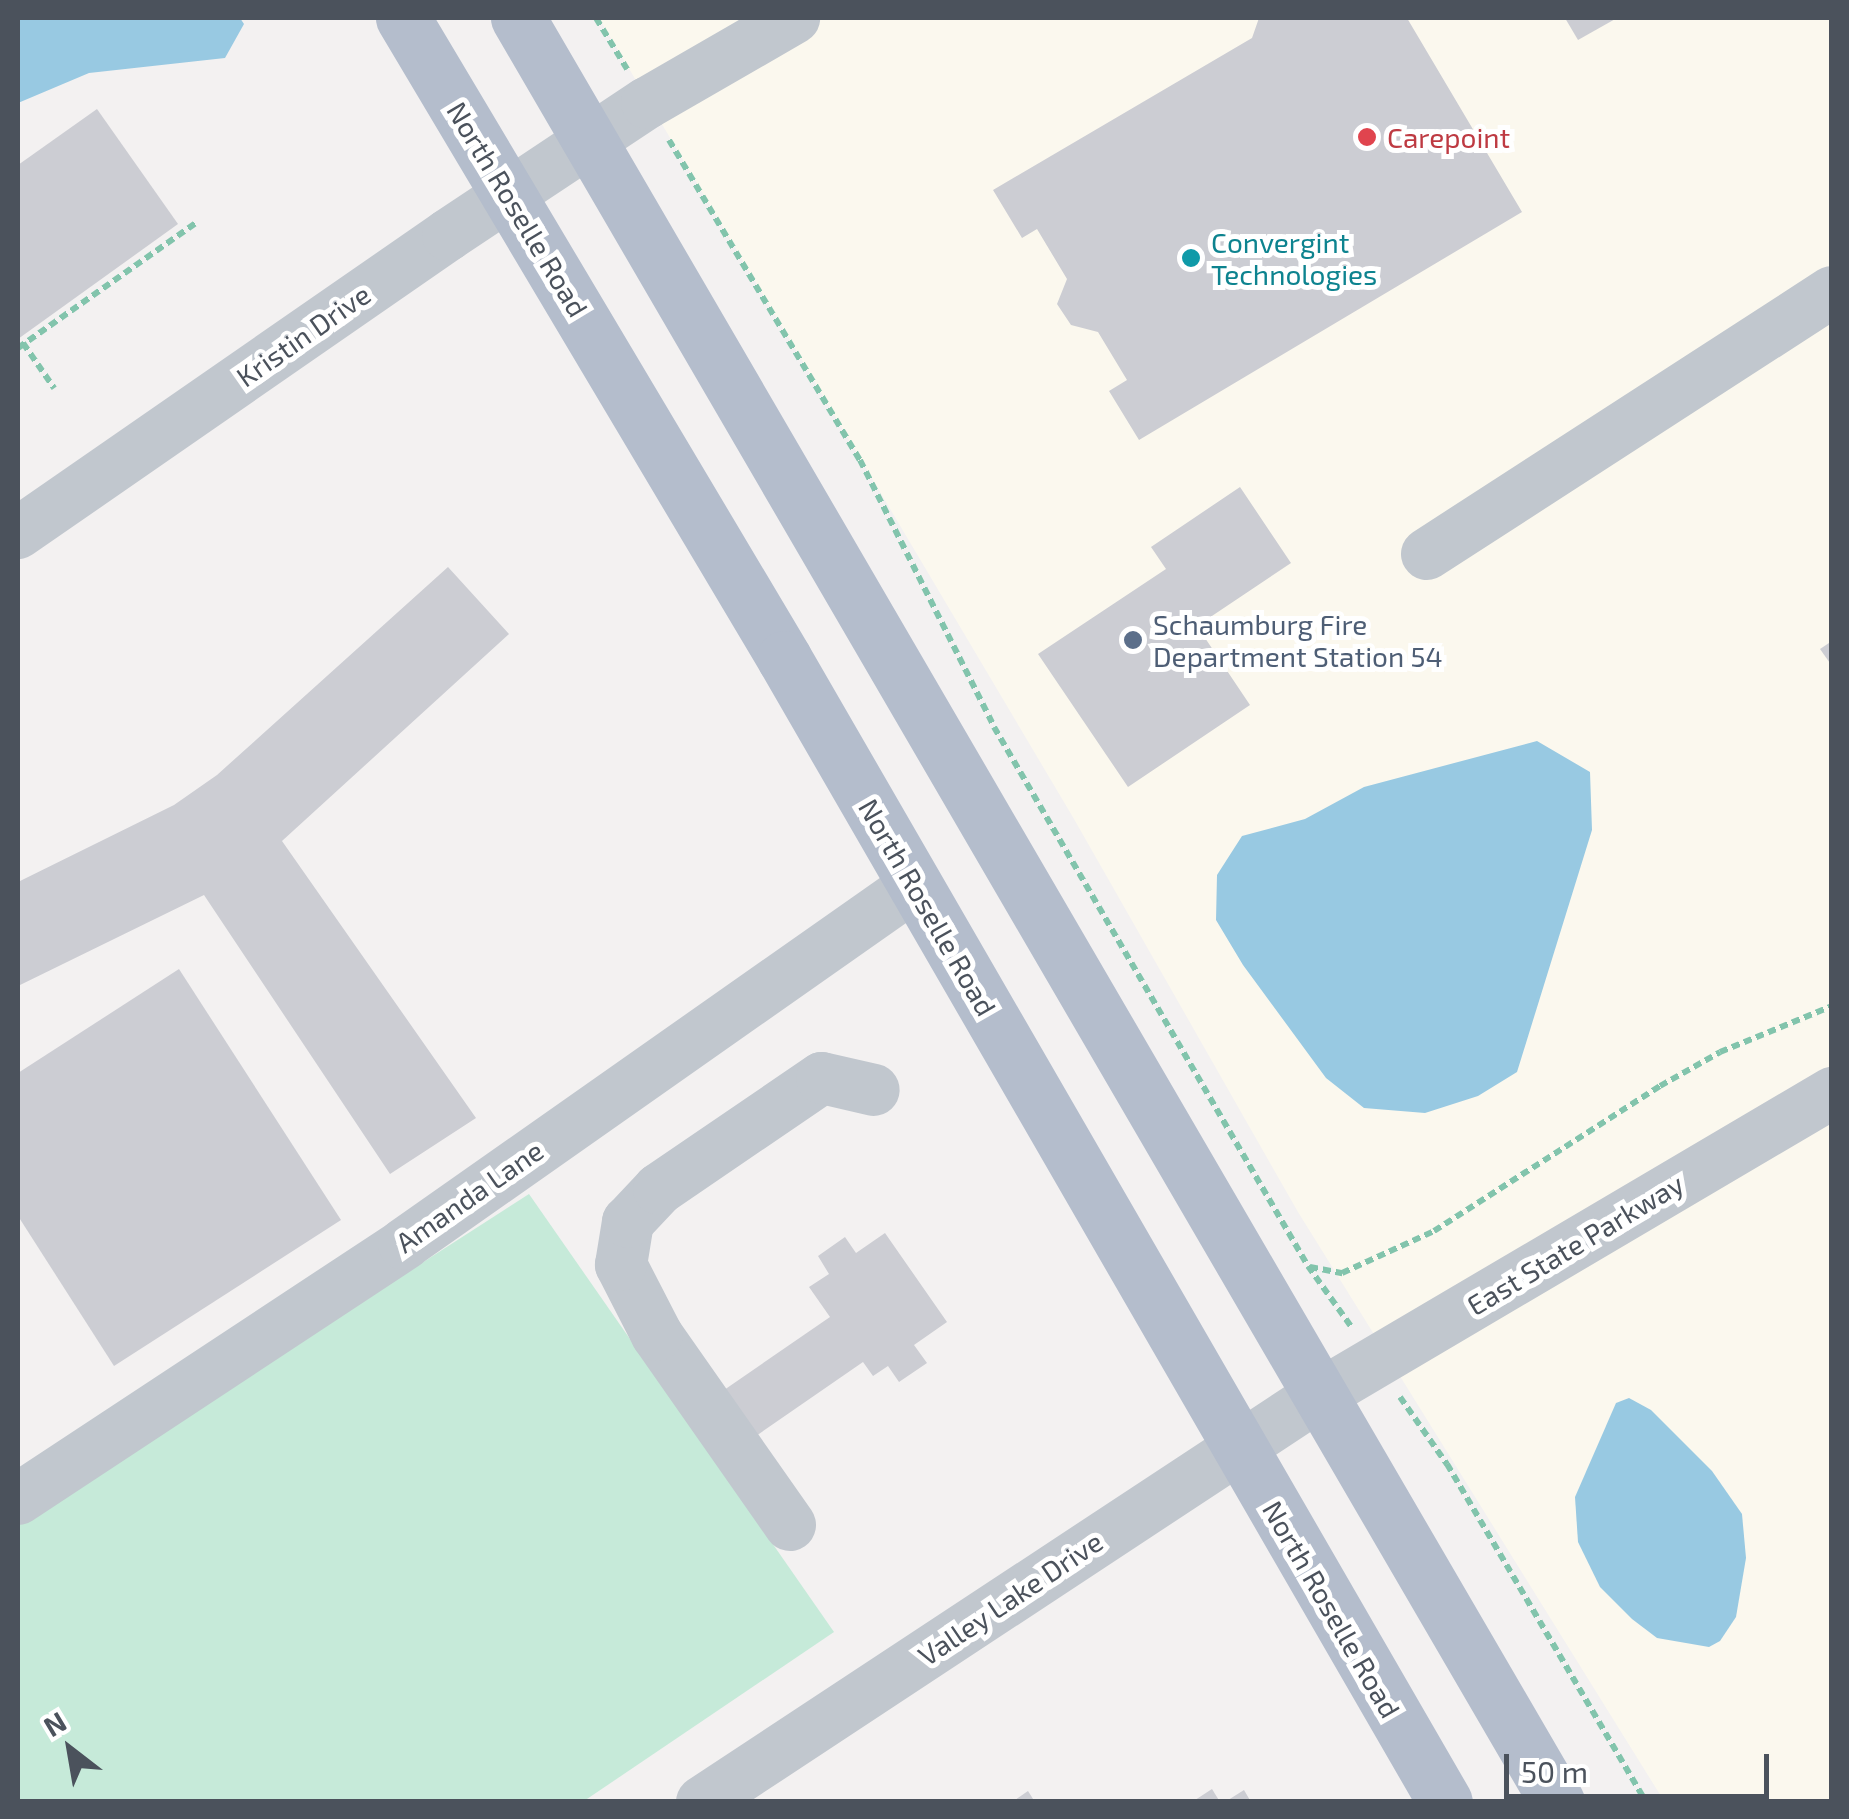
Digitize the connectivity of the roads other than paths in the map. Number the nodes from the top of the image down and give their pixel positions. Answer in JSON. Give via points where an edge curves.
{"nodes":[{"id":1,"x":404,"y":18,"type":"edge"},
{"id":2,"x":518,"y":18,"type":"edge"},
{"id":3,"x":794,"y":18,"type":"edge"},
{"id":4,"x":591,"y":141,"type":"junction"},
{"id":5,"x":510,"y":194,"type":"junction"},
{"id":6,"x":1832,"y":292,"type":"edge"},
{"id":7,"x":18,"y":533,"type":"edge"},
{"id":8,"x":1427,"y":554,"type":"dead end"},
{"id":9,"x":915,"y":885,"type":"junction"},
{"id":10,"x":874,"y":1090,"type":"dead end"},
{"id":11,"x":1832,"y":1092,"type":"edge"},
{"id":12,"x":1318,"y":1396,"type":"junction"},
{"id":13,"x":1238,"y":1446,"type":"junction"},
{"id":14,"x":18,"y":1499,"type":"edge"},
{"id":15,"x":790,"y":1525,"type":"dead end"},
{"id":16,"x":702,"y":1802,"type":"edge"},
{"id":17,"x":1445,"y":1802,"type":"edge"},
{"id":18,"x":1556,"y":1802,"type":"edge"}],
"edges":[{"from":1,"to":5,"type":"main road","name":"North Roselle Road"},
{"from":2,"to":4,"type":"main road"},
{"from":3,"to":4,"type":"street","name":"Kristin Drive"},
{"from":4,"to":5,"type":"street","name":"Kristin Drive"},
{"from":4,"to":12,"type":"main road"},
{"from":5,"to":7,"type":"street","name":"Kristin Drive"},
{"from":5,"to":9,"type":"main road","name":"North Roselle Road"},
{"from":6,"to":8,"type":"street"},
{"from":9,"to":13,"type":"main road","name":"North Roselle Road"},
{"from":9,"to":14,"type":"street","name":"Amanda Lane","via":[[404,1244]]},
{"from":10,"to":15,"type":"street","via":[[822,1078],[660,1189],[628,1222],[622,1265],[657,1335]]},
{"from":11,"to":12,"type":"street","name":"East State Parkway"},
{"from":12,"to":13,"type":"street","name":"Valley Lake Drive"},
{"from":12,"to":18,"type":"main road"},
{"from":13,"to":16,"type":"street","name":"Valley Lake Drive"},
{"from":13,"to":17,"type":"main road","name":"North Roselle Road"}]}
